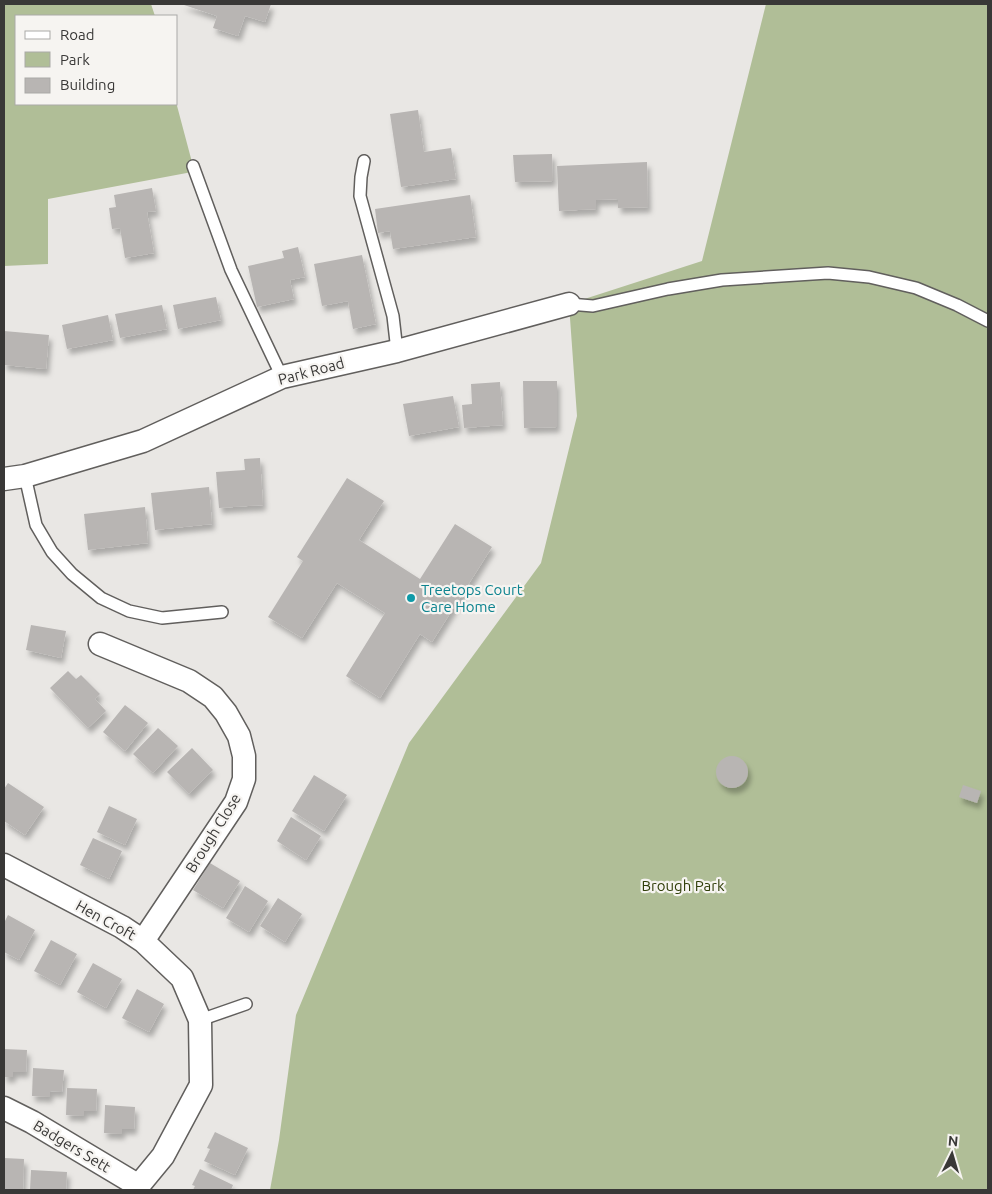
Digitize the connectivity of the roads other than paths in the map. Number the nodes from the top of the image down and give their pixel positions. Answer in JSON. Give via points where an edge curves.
{"nodes":[{"id":1,"x":364,"y":161,"type":"dead end"},
{"id":2,"x":192,"y":166,"type":"dead end"},
{"id":3,"x":569,"y":304,"type":"joint"},
{"id":4,"x":988,"y":321,"type":"edge"},
{"id":5,"x":398,"y":351,"type":"junction"},
{"id":6,"x":282,"y":377,"type":"junction"},
{"id":7,"x":14,"y":478,"type":"edge"},
{"id":8,"x":222,"y":612,"type":"dead end"},
{"id":9,"x":100,"y":644,"type":"dead end"},
{"id":10,"x":4,"y":865,"type":"edge"},
{"id":11,"x":143,"y":941,"type":"junction"},
{"id":12,"x":246,"y":1004,"type":"dead end"},
{"id":13,"x":200,"y":1020,"type":"junction"},
{"id":14,"x":4,"y":1108,"type":"edge"},
{"id":15,"x":137,"y":1188,"type":"edge"}],
"edges":[{"from":1,"to":5,"type":"lane","via":[[361,202],[393,316]]},
{"from":2,"to":6,"type":"lane","via":[[231,270]]},
{"from":3,"to":4,"type":"lane","via":[[594,306],[722,280],[828,274],[870,277],[916,288]]},
{"from":3,"to":5,"type":"street","name":"Park Road"},
{"from":5,"to":6,"type":"street","name":"Park Road"},
{"from":6,"to":7,"type":"street","name":"Park Road","via":[[143,442]]},
{"from":7,"to":8,"type":"lane","via":[[52,552],[101,598],[128,611],[162,618]]},
{"from":9,"to":11,"type":"street","name":"Brough Close","via":[[189,681],[213,697],[239,736],[244,756],[244,779],[236,802]]},
{"from":10,"to":11,"type":"street","name":"Hen Croft"},
{"from":11,"to":13,"type":"street","name":"Hen Croft","via":[[182,978]]},
{"from":12,"to":13,"type":"lane"},
{"from":13,"to":15,"type":"street","name":"Hen Croft","via":[[201,1085],[163,1156]]},
{"from":14,"to":15,"type":"street","name":"Badgers Sett"}]}
